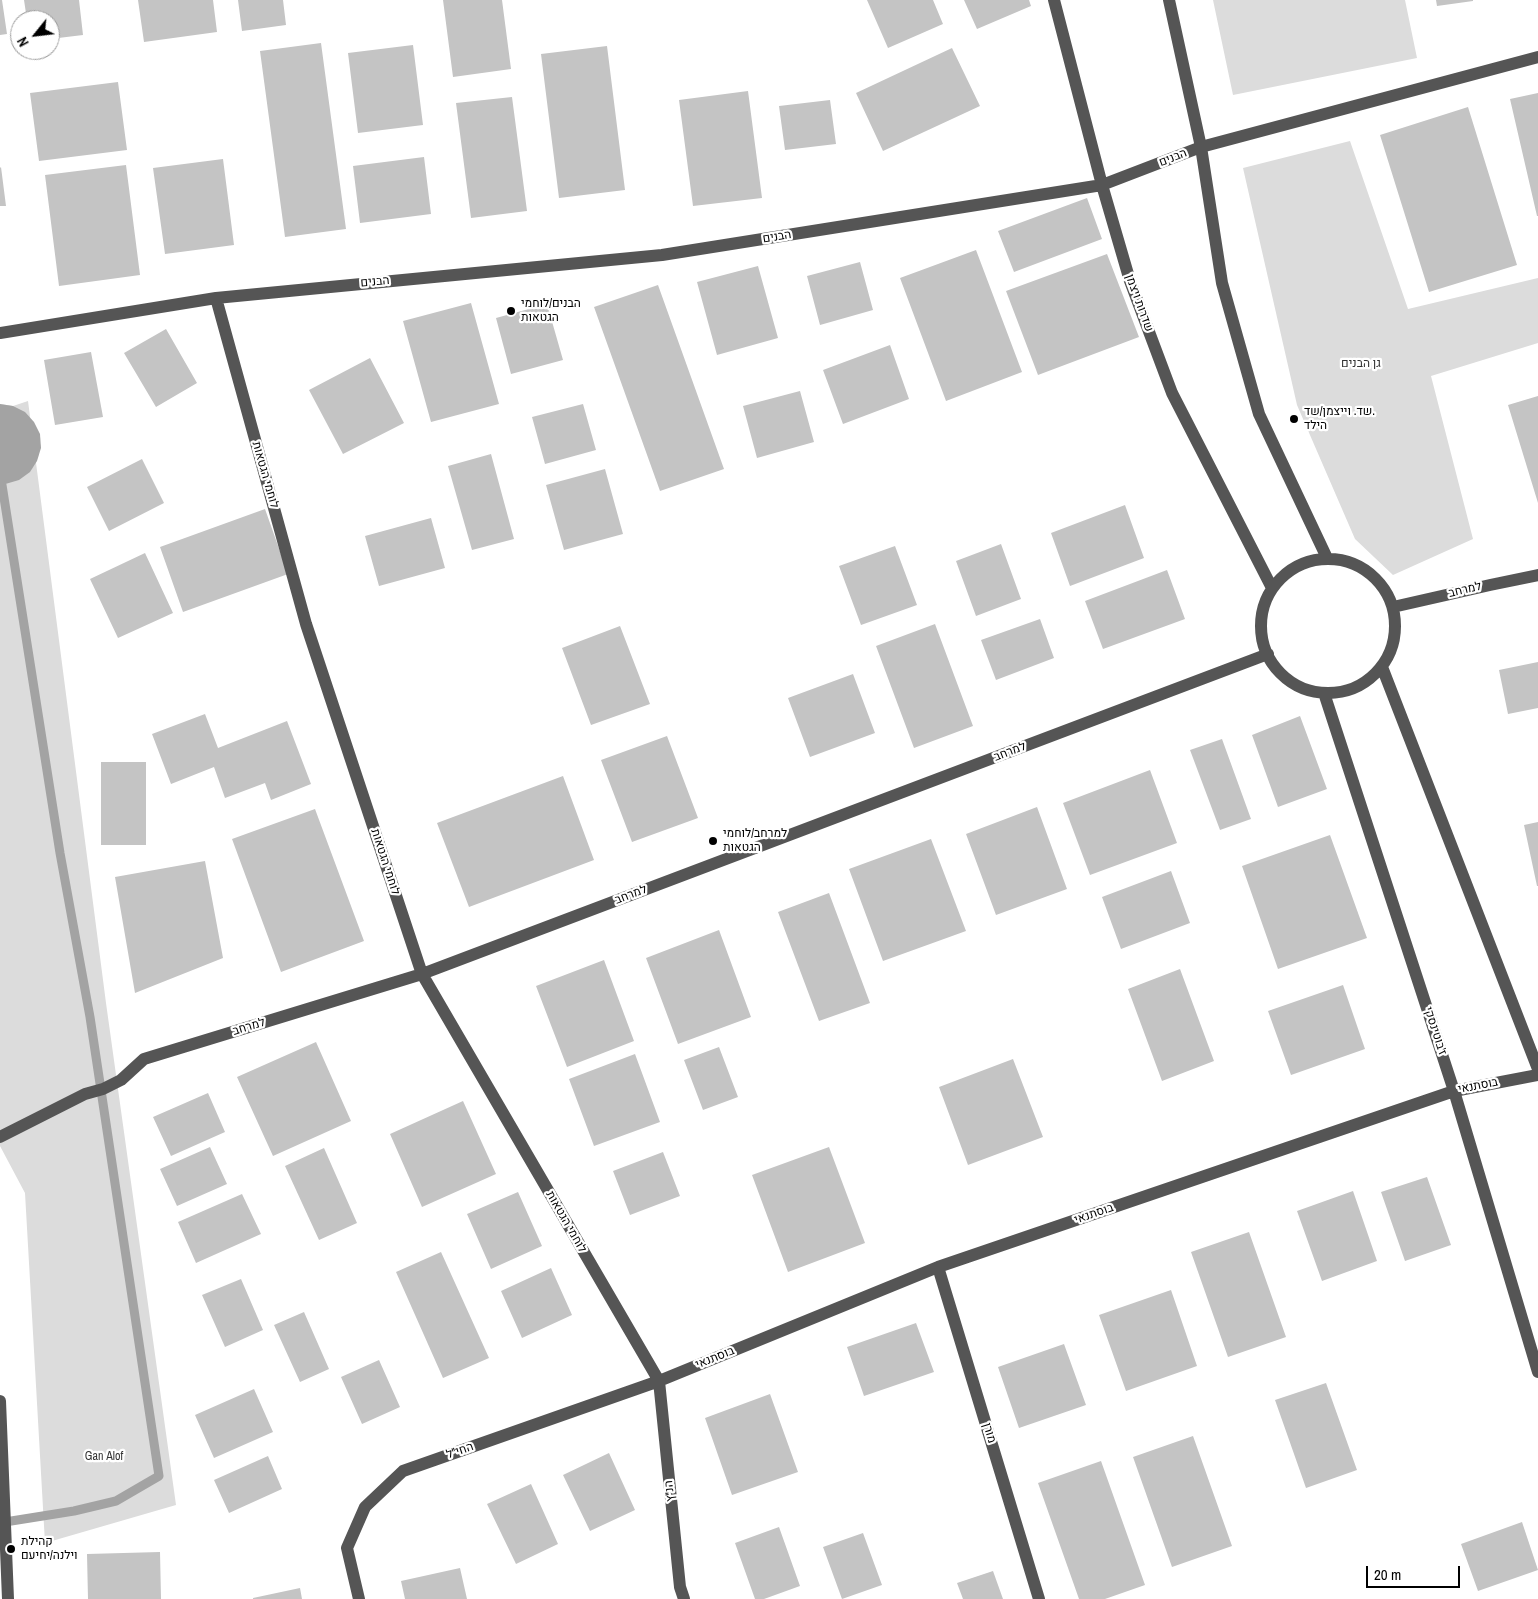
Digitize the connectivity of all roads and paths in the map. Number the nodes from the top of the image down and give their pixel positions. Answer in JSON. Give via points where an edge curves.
{"nodes":[{"id":1,"x":1054,"y":0,"type":"edge"},
{"id":2,"x":1169,"y":0,"type":"edge"},
{"id":3,"x":1538,"y":57,"type":"edge"},
{"id":4,"x":1201,"y":147,"type":"junction"},
{"id":5,"x":1102,"y":186,"type":"junction"},
{"id":6,"x":216,"y":298,"type":"junction"},
{"id":7,"x":0,"y":333,"type":"edge"},
{"id":8,"x":1327,"y":558,"type":"junction"},
{"id":9,"x":1538,"y":575,"type":"edge"},
{"id":10,"x":1272,"y":588,"type":"junction"},
{"id":11,"x":1393,"y":607,"type":"junction"},
{"id":12,"x":1268,"y":654,"type":"junction"},
{"id":13,"x":1382,"y":667,"type":"junction"},
{"id":14,"x":1324,"y":693,"type":"junction"},
{"id":15,"x":422,"y":974,"type":"junction"},
{"id":16,"x":1538,"y":1069,"type":"edge"},
{"id":17,"x":1538,"y":1074,"type":"edge"},
{"id":18,"x":1454,"y":1091,"type":"junction"},
{"id":19,"x":0,"y":1137,"type":"edge"},
{"id":20,"x":938,"y":1267,"type":"junction"},
{"id":21,"x":1538,"y":1372,"type":"edge"},
{"id":22,"x":659,"y":1382,"type":"junction"},
{"id":23,"x":0,"y":1400,"type":"edge"},
{"id":24,"x":8,"y":1599,"type":"edge"},
{"id":25,"x":359,"y":1599,"type":"edge"},
{"id":26,"x":684,"y":1599,"type":"edge"},
{"id":27,"x":1039,"y":1599,"type":"edge"}],
"edges":[{"from":1,"to":5,"type":"street","name":"שדרות ויצמן"},
{"from":2,"to":4,"type":"street"},
{"from":3,"to":4,"type":"street","name":"הבנים"},
{"from":4,"to":5,"type":"street","name":"הבנים"},
{"from":4,"to":8,"type":"street","via":[[1222,283],[1259,414]]},
{"from":5,"to":6,"type":"street","name":"הבנים","via":[[662,255]]},
{"from":5,"to":10,"type":"street","name":"שדרות ויצמן","via":[[1130,281],[1172,393]]},
{"from":6,"to":7,"type":"street","name":"הבנים"},
{"from":6,"to":15,"type":"street","name":"לוחמי הגטאות","via":[[306,624]]},
{"from":8,"to":10,"type":"street","via":[[1306,562],[1287,572]]},
{"from":8,"to":11,"type":"street","via":[[1349,562],[1368,571],[1384,587]]},
{"from":9,"to":11,"type":"street","name":"למרחב"},
{"from":10,"to":12,"type":"street","via":[[1263,610],[1261,632]]},
{"from":11,"to":13,"type":"street","via":[[1396,628],[1392,648]]},
{"from":12,"to":14,"type":"street","via":[[1282,674],[1301,688]]},
{"from":12,"to":15,"type":"street","name":"למרחב"},
{"from":13,"to":14,"type":"street","via":[[1366,682],[1346,691]]},
{"from":13,"to":16,"type":"street"},
{"from":14,"to":18,"type":"street","name":"ז'בוטינסקי"},
{"from":15,"to":19,"type":"street","name":"למרחב","via":[[144,1059],[122,1080],[85,1094]]},
{"from":15,"to":22,"type":"street","name":"לוחמי הגטאות"},
{"from":17,"to":18,"type":"street","name":"בוסתנאי"},
{"from":18,"to":20,"type":"street","name":"בוסתנאי"},
{"from":18,"to":21,"type":"street","name":"ז'בוטינסקי"},
{"from":20,"to":22,"type":"street","name":"בוסתנאי"},
{"from":20,"to":27,"type":"street","name":"מורן"},
{"from":22,"to":25,"type":"street","name":"החי\"ל","via":[[403,1471],[365,1507],[346,1548]]},
{"from":22,"to":26,"type":"street","name":"הנ\"ץ","via":[[680,1588]]},
{"from":23,"to":24,"type":"street"}]}
